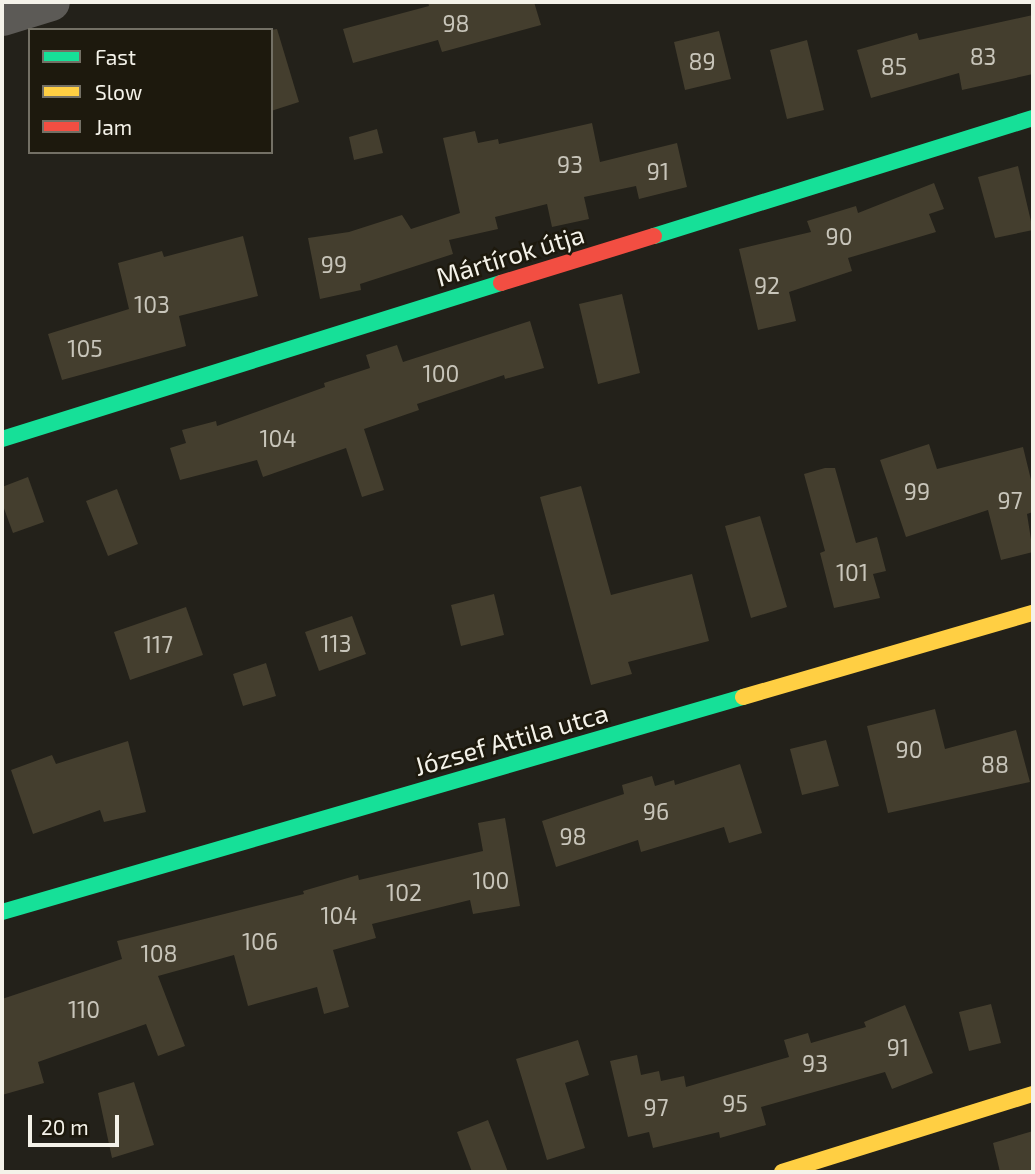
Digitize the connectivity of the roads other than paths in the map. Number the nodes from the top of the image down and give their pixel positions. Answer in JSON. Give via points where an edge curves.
{"nodes":[{"id":1,"x":51,"y":2,"type":"edge"},
{"id":2,"x":2,"y":17,"type":"edge"},
{"id":3,"x":1033,"y":118,"type":"edge"},
{"id":4,"x":2,"y":439,"type":"edge"},
{"id":5,"x":1033,"y":613,"type":"edge"},
{"id":6,"x":2,"y":912,"type":"edge"},
{"id":7,"x":1033,"y":1094,"type":"edge"},
{"id":8,"x":782,"y":1172,"type":"edge"}],
"edges":[{"from":1,"to":2,"type":"street"},
{"from":3,"to":4,"type":"street","name":"Mártírok útja"},
{"from":5,"to":6,"type":"street","name":"József Attila utca"},
{"from":7,"to":8,"type":"street"}]}
